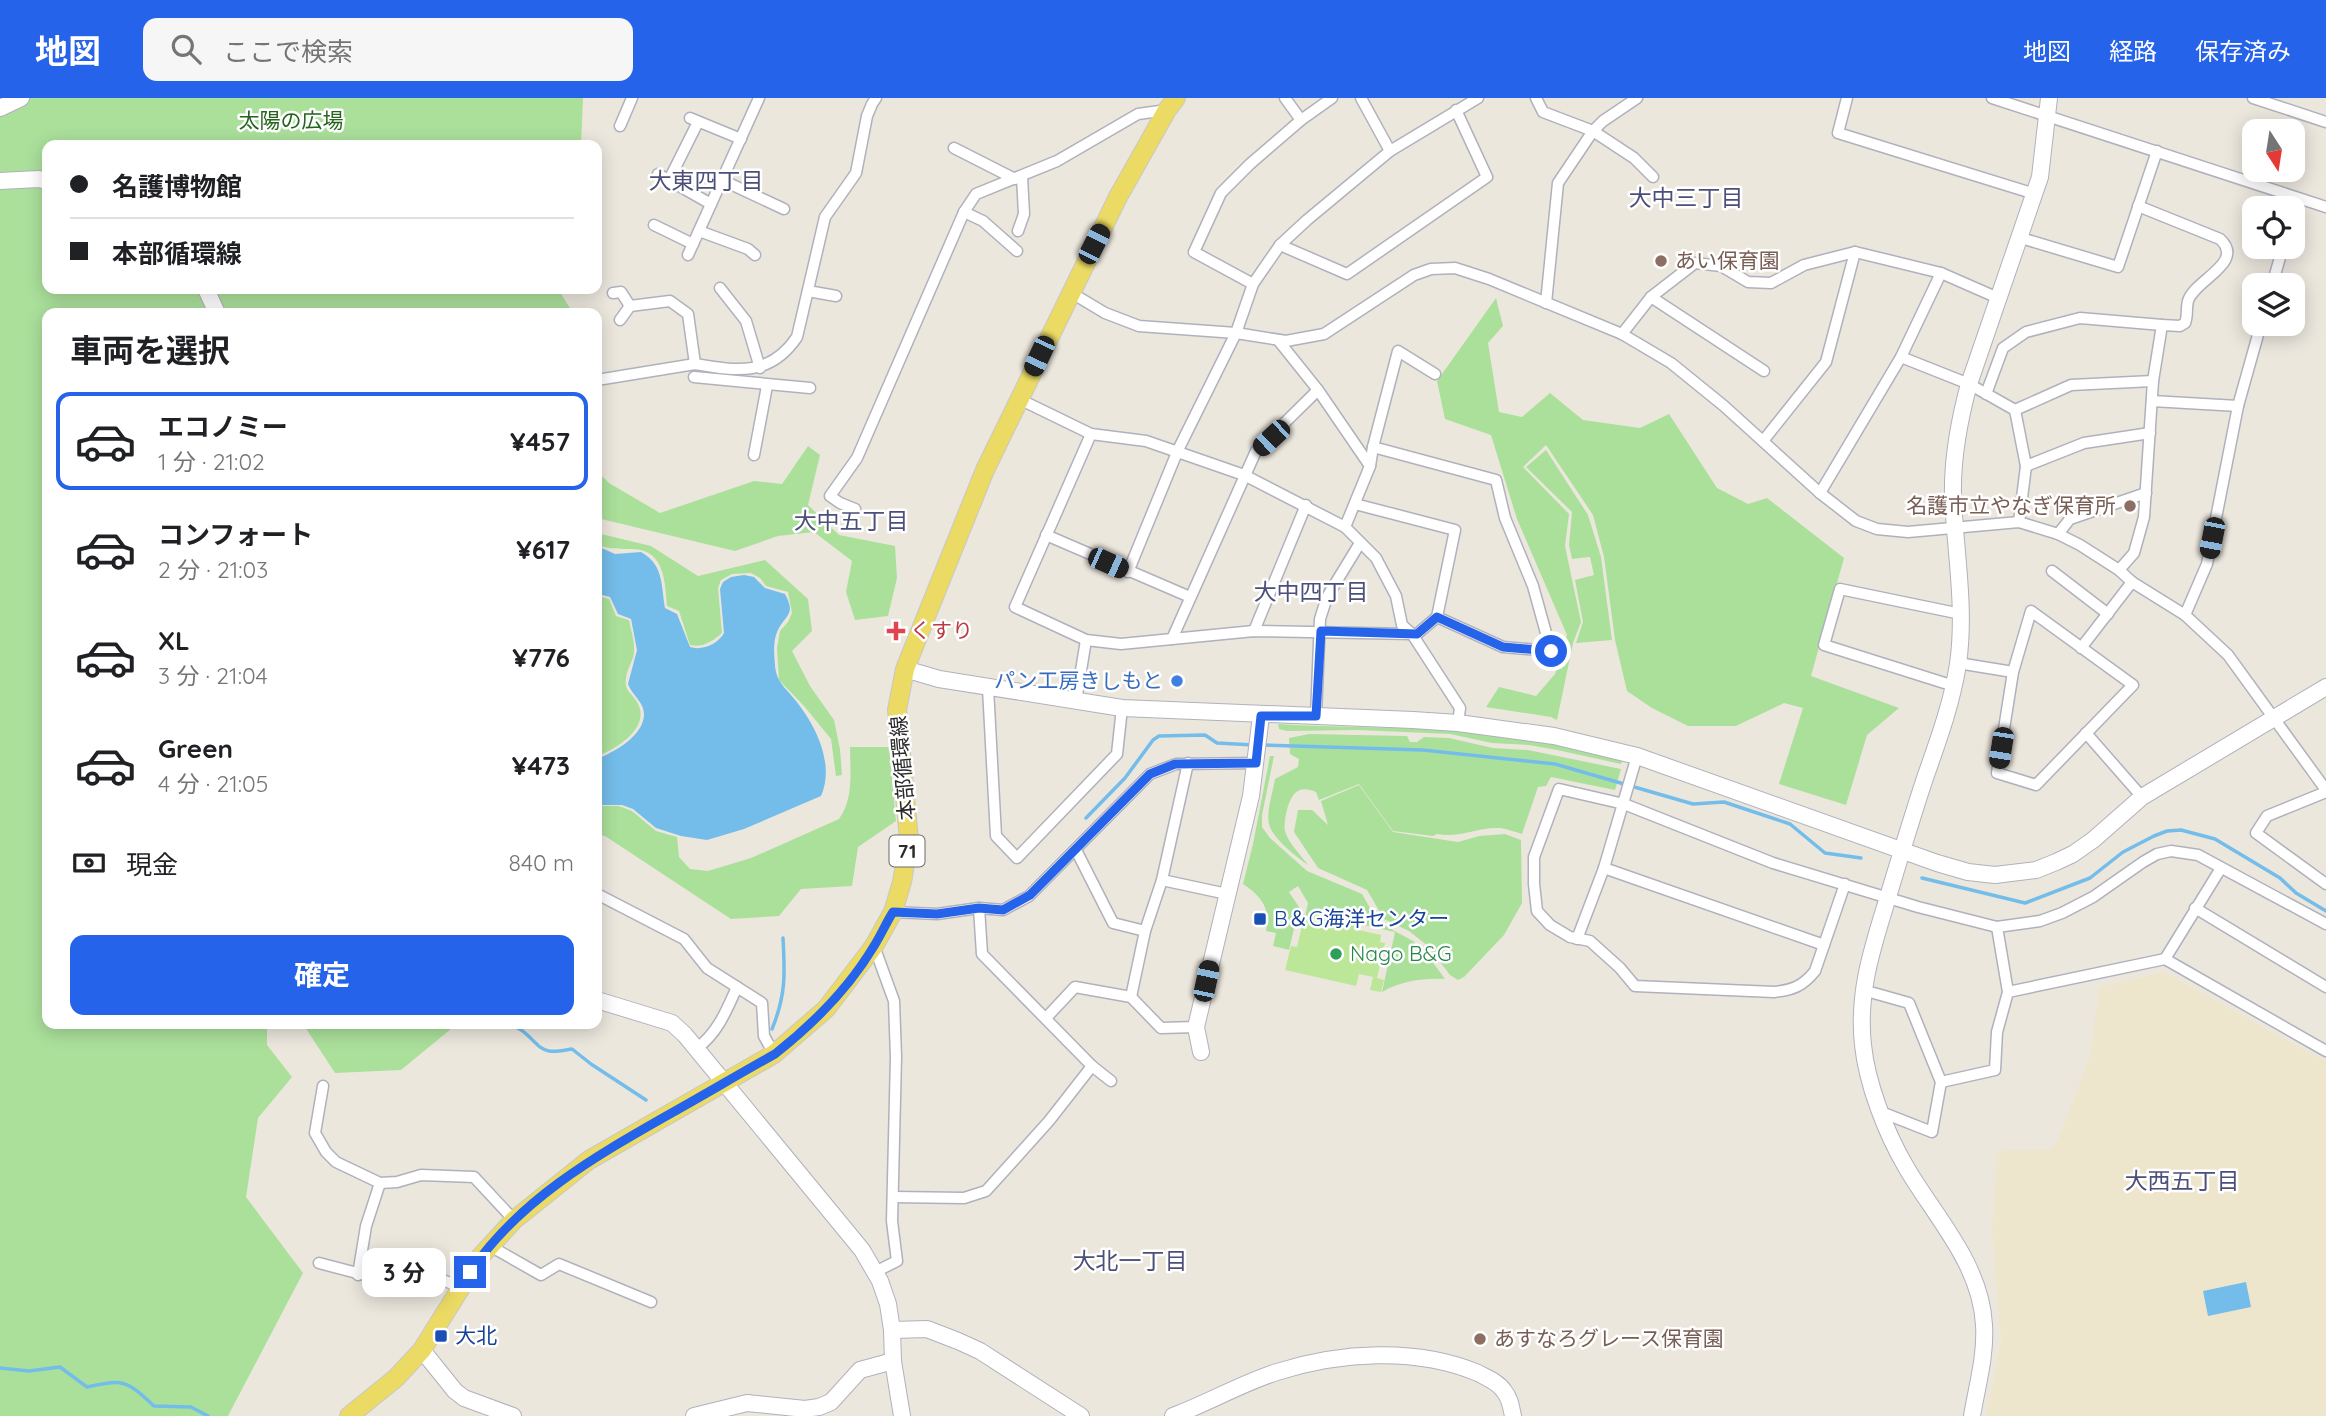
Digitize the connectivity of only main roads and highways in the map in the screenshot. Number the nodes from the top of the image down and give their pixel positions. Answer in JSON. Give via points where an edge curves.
{"nodes":[{"id":1,"x":1172,"y":104,"type":"edge"},
{"id":2,"x":349,"y":1416,"type":"edge"}],
"edges":[{"from":1,"to":2,"type":"main road","name":"本部循環線","number":"71","via":[[1118,197],[1019,399],[980,482],[905,668],[897,710],[909,840],[893,912],[874,946],[826,1009],[775,1054],[589,1160],[514,1220],[460,1287],[422,1350]]}]}
